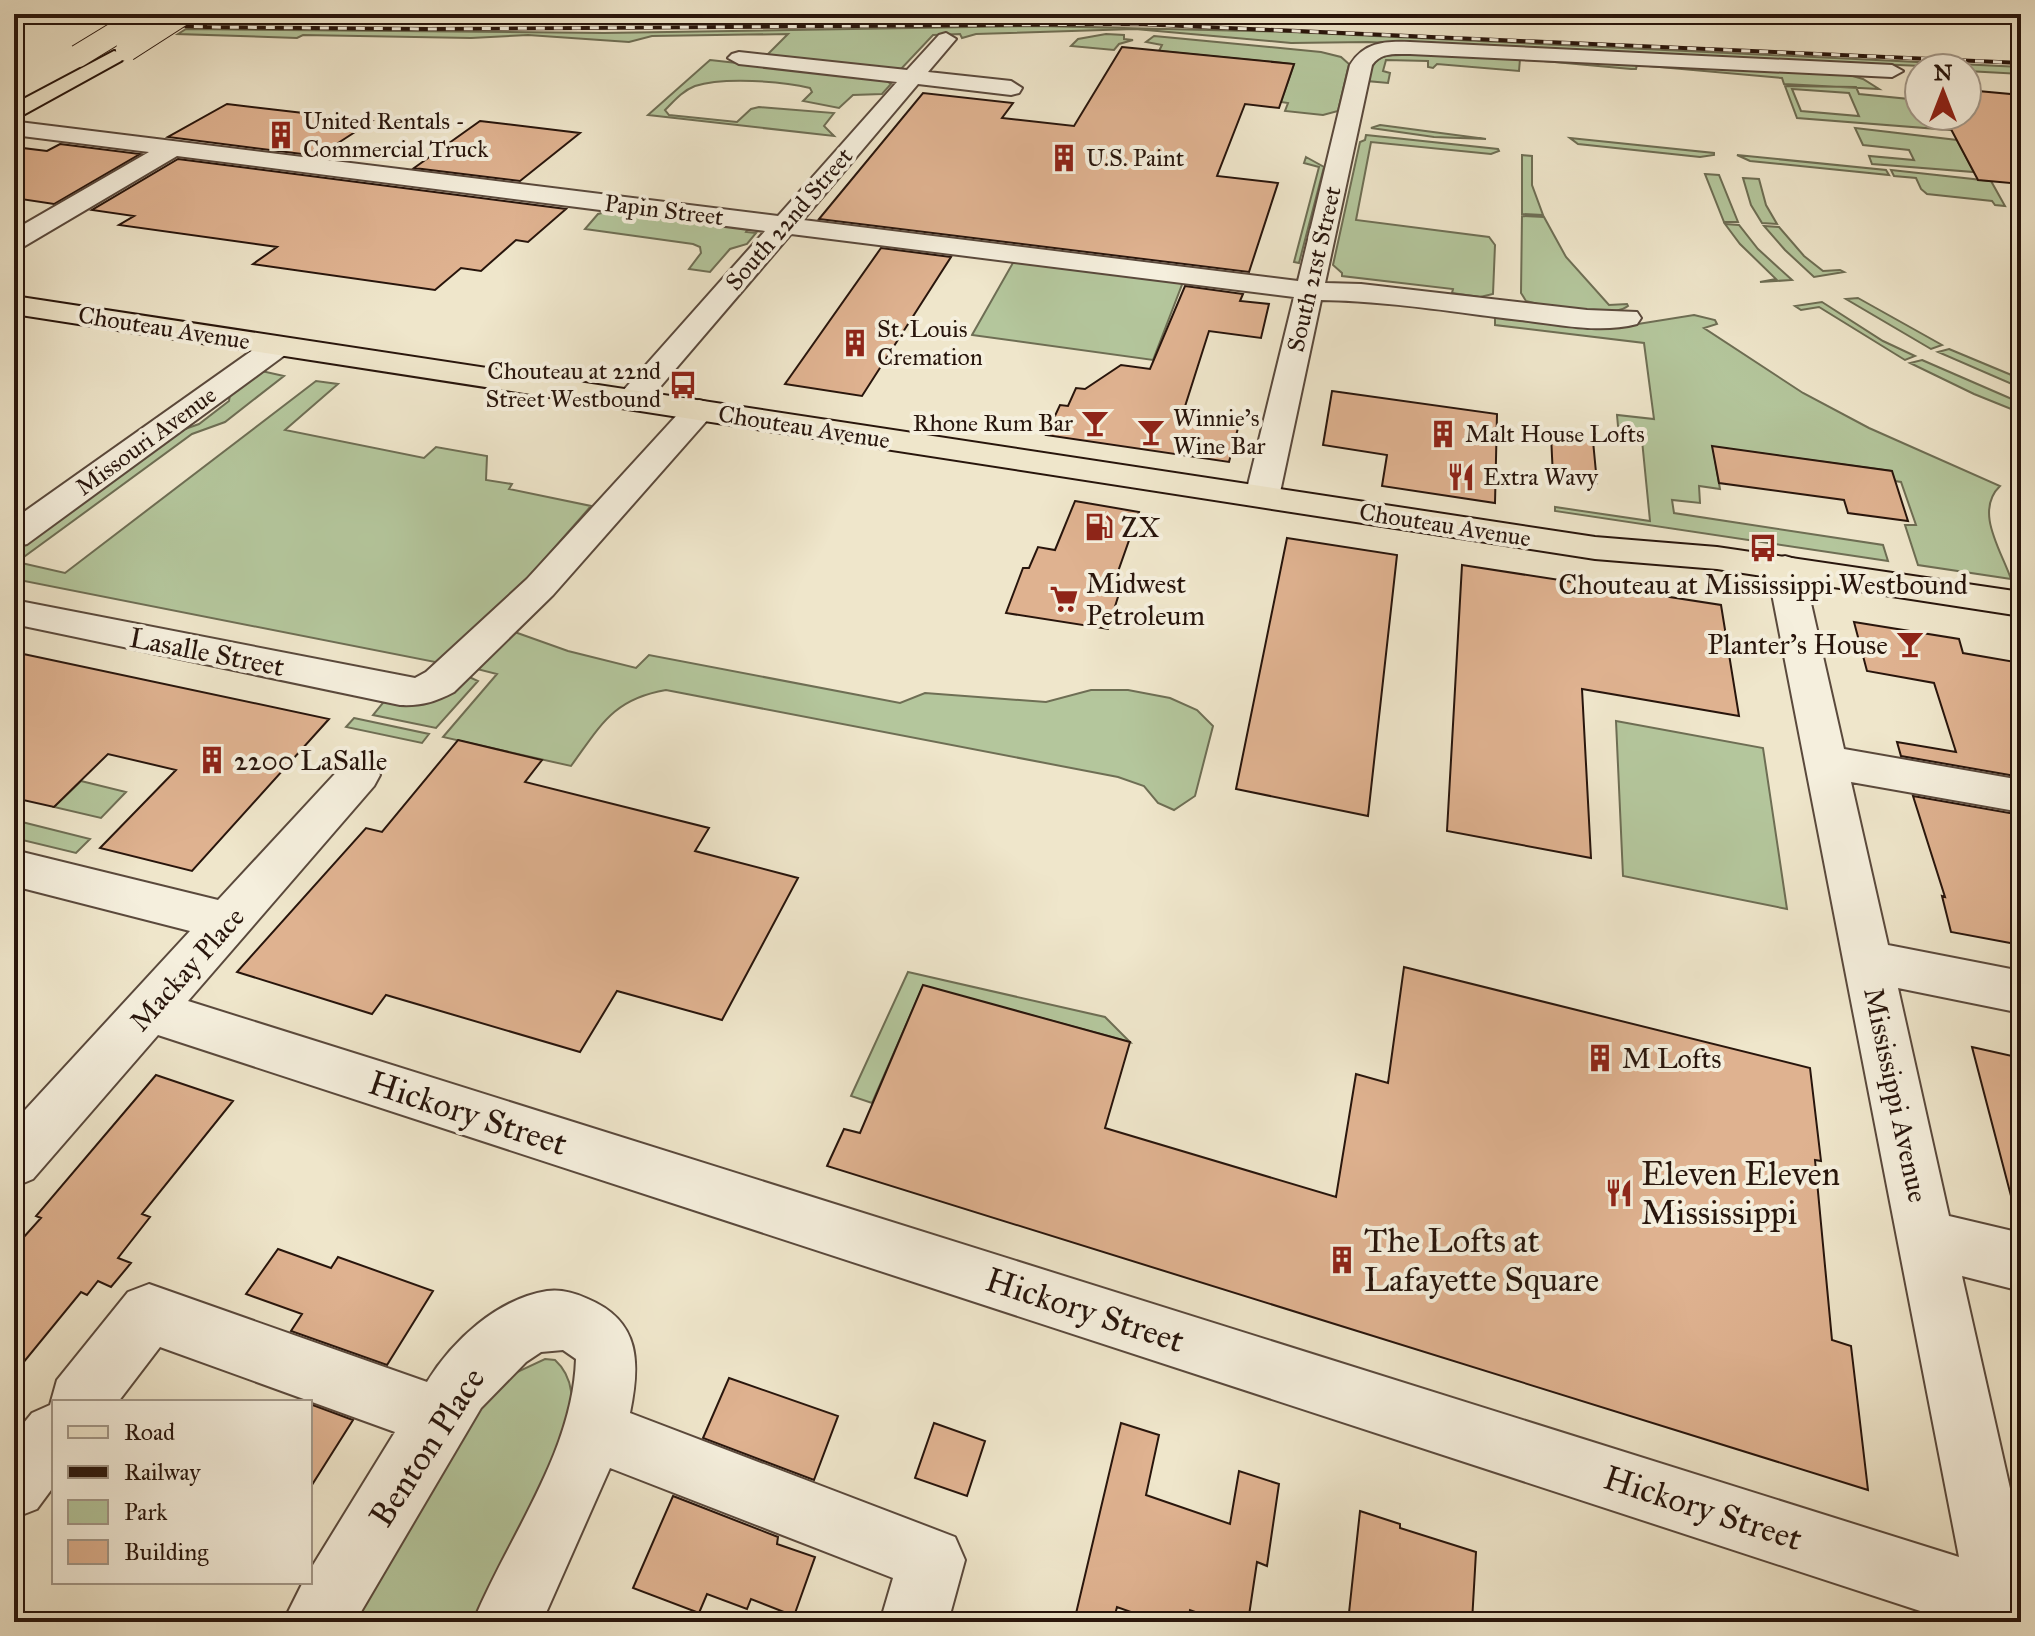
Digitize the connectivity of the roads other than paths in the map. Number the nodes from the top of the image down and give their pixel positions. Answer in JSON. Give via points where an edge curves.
{"nodes":[{"id":1,"x":147,"y":14,"type":"edge"},
{"id":2,"x":183,"y":14,"type":"edge"},
{"id":3,"x":946,"y":39,"type":"dead end"},
{"id":4,"x":739,"y":58,"type":"dead end"},
{"id":5,"x":1892,"y":71,"type":"dead end"},
{"id":6,"x":913,"y":77,"type":"junction"},
{"id":7,"x":1011,"y":88,"type":"dead end"},
{"id":8,"x":14,"y":93,"type":"edge"},
{"id":9,"x":16,"y":121,"type":"edge"},
{"id":10,"x":174,"y":148,"type":"junction"},
{"id":11,"x":784,"y":225,"type":"junction"},
{"id":12,"x":14,"y":241,"type":"edge"},
{"id":13,"x":1309,"y":291,"type":"junction"},
{"id":14,"x":14,"y":305,"type":"edge"},
{"id":15,"x":1627,"y":318,"type":"dead end"},
{"id":16,"x":278,"y":346,"type":"junction"},
{"id":17,"x":632,"y":400,"type":"junction"},
{"id":18,"x":699,"y":410,"type":"junction"},
{"id":19,"x":1262,"y":497,"type":"junction"},
{"id":20,"x":14,"y":536,"type":"edge"},
{"id":21,"x":1787,"y":578,"type":"junction"},
{"id":22,"x":2021,"y":604,"type":"edge"},
{"id":23,"x":14,"y":612,"type":"edge"},
{"id":24,"x":2021,"y":624,"type":"edge"},
{"id":25,"x":1826,"y":762,"type":"junction"},
{"id":26,"x":359,"y":775,"type":"dead end"},
{"id":27,"x":2021,"y":796,"type":"edge"},
{"id":28,"x":14,"y":868,"type":"edge"},
{"id":29,"x":228,"y":922,"type":"junction"},
{"id":30,"x":1867,"y":961,"type":"junction"},
{"id":31,"x":2021,"y":992,"type":"edge"},
{"id":32,"x":150,"y":1011,"type":"junction"},
{"id":33,"x":14,"y":1161,"type":"edge"},
{"id":34,"x":1927,"y":1239,"type":"junction"},
{"id":35,"x":2021,"y":1262,"type":"edge"},
{"id":36,"x":81,"y":1400,"type":"edge"},
{"id":37,"x":441,"y":1418,"type":"junction"},
{"id":38,"x":593,"y":1430,"type":"junction"},
{"id":39,"x":52,"y":1438,"type":"edge"},
{"id":40,"x":14,"y":1486,"type":"edge"},
{"id":41,"x":2009,"y":1612,"type":"edge"},
{"id":42,"x":317,"y":1622,"type":"edge"},
{"id":43,"x":507,"y":1622,"type":"edge"},
{"id":44,"x":914,"y":1622,"type":"edge"}],
"edges":[{"from":1,"to":8,"type":"main road","bridge":true},
{"from":2,"to":9,"type":"main road","bridge":true},
{"from":3,"to":6,"type":"street","name":"South 22nd Street"},
{"from":4,"to":6,"type":"street"},
{"from":5,"to":13,"type":"street","name":"South 21st Street","via":[[1378,50],[1361,65]]},
{"from":6,"to":7,"type":"street"},
{"from":6,"to":11,"type":"street","name":"South 22nd Street"},
{"from":9,"to":10,"type":"street","name":"Papin Street"},
{"from":10,"to":11,"type":"street","name":"Papin Street"},
{"from":10,"to":12,"type":"street"},
{"from":11,"to":13,"type":"street","name":"Papin Street"},
{"from":11,"to":17,"type":"street","name":"South 22nd Street"},
{"from":13,"to":15,"type":"street","name":"Papin Street","via":[[1361,292],[1587,319]]},
{"from":13,"to":19,"type":"street","name":"South 21st Street"},
{"from":14,"to":16,"type":"main road","name":"Chouteau Avenue"},
{"from":16,"to":17,"type":"main road","name":"Chouteau Avenue"},
{"from":16,"to":20,"type":"street","name":"Missouri Avenue"},
{"from":17,"to":18,"type":"main road","name":"Chouteau Avenue"},
{"from":18,"to":19,"type":"main road","name":"Chouteau Avenue"},
{"from":18,"to":23,"type":"street","name":"Lasalle Street","via":[[512,615],[440,682],[420,692]]},
{"from":19,"to":21,"type":"main road","name":"Chouteau Avenue","via":[[1595,548],[1685,571]]},
{"from":21,"to":22,"type":"main road","name":"Chouteau Avenue"},
{"from":21,"to":24,"type":"main road","name":"Chouteau Avenue"},
{"from":21,"to":25,"type":"street","name":"Mississippi Avenue"},
{"from":25,"to":27,"type":"street"},
{"from":25,"to":30,"type":"street","name":"Mississippi Avenue"},
{"from":26,"to":29,"type":"street","name":"Mackay Place"},
{"from":28,"to":29,"type":"street"},
{"from":29,"to":32,"type":"street","name":"Mackay Place"},
{"from":30,"to":31,"type":"street"},
{"from":30,"to":34,"type":"street","name":"Mississippi Avenue"},
{"from":32,"to":33,"type":"street","name":"Mackay Place"},
{"from":32,"to":41,"type":"street","name":"Hickory Street"},
{"from":34,"to":35,"type":"street"},
{"from":34,"to":41,"type":"street","name":"Mississippi Avenue"},
{"from":36,"to":37,"type":"street","via":[[149,1313]]},
{"from":37,"to":38,"type":"street","name":"Benton Place","via":[[478,1365],[524,1329],[551,1318],[575,1322],[596,1335],[606,1356]]},
{"from":37,"to":42,"type":"street","name":"Benton Place"},
{"from":38,"to":43,"type":"street","name":"Benton Place"},
{"from":38,"to":44,"type":"street","via":[[932,1560]]},
{"from":39,"to":40,"type":"street"}]}
